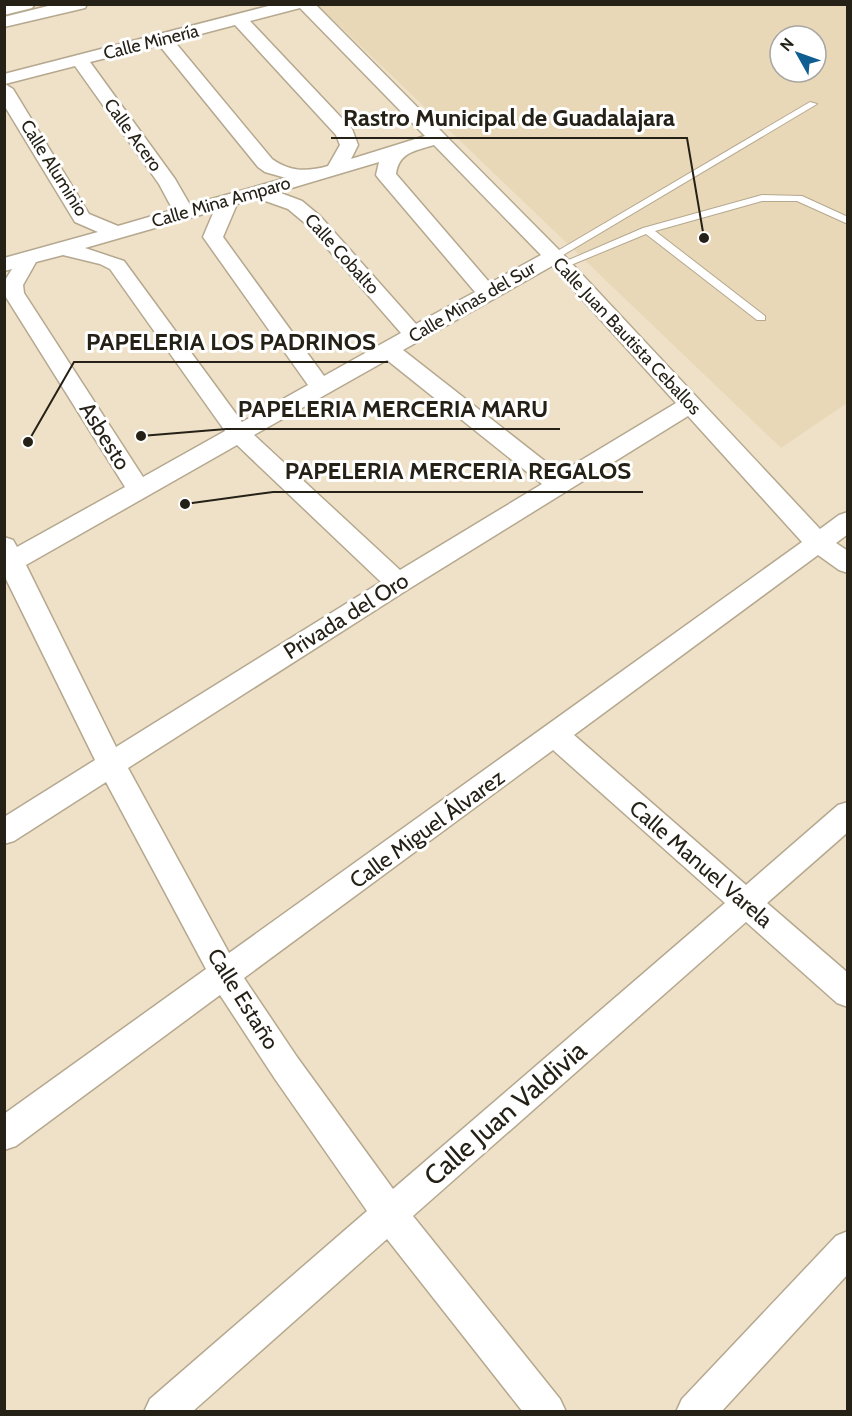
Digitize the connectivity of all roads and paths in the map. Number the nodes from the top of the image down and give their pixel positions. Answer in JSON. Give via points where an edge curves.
{"nodes":[{"id":1,"x":25,"y":4,"type":"edge"},
{"id":2,"x":79,"y":4,"type":"edge"},
{"id":3,"x":298,"y":4,"type":"edge"},
{"id":4,"x":305,"y":4,"type":"edge"},
{"id":5,"x":4,"y":9,"type":"edge"},
{"id":6,"x":240,"y":21,"type":"junction"},
{"id":7,"x":4,"y":22,"type":"edge"},
{"id":8,"x":163,"y":39,"type":"junction"},
{"id":9,"x":79,"y":60,"type":"junction"},
{"id":10,"x":4,"y":79,"type":"edge"},
{"id":11,"x":4,"y":89,"type":"edge"},
{"id":12,"x":813,"y":104,"type":"dead end"},
{"id":13,"x":437,"y":138,"type":"junction"},
{"id":14,"x":400,"y":150,"type":"junction"},
{"id":15,"x":335,"y":170,"type":"junction"},
{"id":16,"x":308,"y":178,"type":"junction"},
{"id":17,"x":258,"y":192,"type":"junction"},
{"id":18,"x":229,"y":200,"type":"junction"},
{"id":19,"x":184,"y":212,"type":"junction"},
{"id":20,"x":848,"y":221,"type":"edge"},
{"id":21,"x":647,"y":230,"type":"junction"},
{"id":22,"x":116,"y":232,"type":"junction"},
{"id":23,"x":61,"y":248,"type":"junction"},
{"id":24,"x":28,"y":258,"type":"junction"},
{"id":25,"x":558,"y":260,"type":"junction"},
{"id":26,"x":4,"y":265,"type":"edge"},
{"id":27,"x":486,"y":292,"type":"junction"},
{"id":28,"x":760,"y":318,"type":"dead end"},
{"id":29,"x":414,"y":335,"type":"junction"},
{"id":30,"x":387,"y":350,"type":"junction"},
{"id":31,"x":321,"y":387,"type":"junction"},
{"id":32,"x":691,"y":404,"type":"junction"},
{"id":33,"x":239,"y":434,"type":"junction"},
{"id":34,"x":559,"y":485,"type":"junction"},
{"id":35,"x":139,"y":490,"type":"junction"},
{"id":36,"x":848,"y":521,"type":"edge"},
{"id":37,"x":818,"y":542,"type":"junction"},
{"id":38,"x":7,"y":558,"type":"edge"},
{"id":39,"x":848,"y":564,"type":"edge"},
{"id":40,"x":398,"y":584,"type":"junction"},
{"id":41,"x":555,"y":735,"type":"junction"},
{"id":42,"x":111,"y":764,"type":"junction"},
{"id":43,"x":848,"y":814,"type":"edge"},
{"id":44,"x":4,"y":832,"type":"edge"},
{"id":45,"x":745,"y":903,"type":"junction"},
{"id":46,"x":225,"y":975,"type":"junction"},
{"id":47,"x":848,"y":993,"type":"edge"},
{"id":48,"x":4,"y":1134,"type":"edge"},
{"id":49,"x":390,"y":1214,"type":"junction"},
{"id":50,"x":848,"y":1248,"type":"edge"},
{"id":51,"x":163,"y":1412,"type":"edge"},
{"id":52,"x":547,"y":1412,"type":"edge"},
{"id":53,"x":695,"y":1412,"type":"edge"}],
"edges":[{"from":1,"to":5,"type":"main road"},
{"from":2,"to":7,"type":"street"},
{"from":3,"to":6,"type":"street","name":"Calle Minería"},
{"from":4,"to":13,"type":"street","name":"Calle Juan Bautista Ceballos"},
{"from":6,"to":8,"type":"street","name":"Calle Minería"},
{"from":6,"to":15,"type":"street","via":[[345,133],[349,145]]},
{"from":8,"to":9,"type":"street","name":"Calle Minería"},
{"from":8,"to":16,"type":"street","name":"Calle Cobalto","via":[[265,163]]},
{"from":9,"to":10,"type":"street","name":"Calle Minería"},
{"from":9,"to":19,"type":"street","name":"Calle Acero","via":[[168,183]]},
{"from":11,"to":22,"type":"street","name":"Calle Aluminio","via":[[82,218]]},
{"from":12,"to":25,"type":"lane","name":"Calle Minas del Sur"},
{"from":13,"to":14,"type":"street","name":"Calle Mina Amparo"},
{"from":13,"to":25,"type":"street","name":"Calle Juan Bautista Ceballos"},
{"from":14,"to":15,"type":"street","name":"Calle Mina Amparo"},
{"from":14,"to":27,"type":"street","via":[[388,162],[386,175]]},
{"from":15,"to":16,"type":"street","name":"Calle Mina Amparo"},
{"from":16,"to":17,"type":"street","name":"Calle Mina Amparo"},
{"from":17,"to":18,"type":"street","name":"Calle Mina Amparo"},
{"from":17,"to":29,"type":"street","name":"Calle Cobalto","via":[[296,205],[314,220]]},
{"from":18,"to":19,"type":"street","name":"Calle Mina Amparo"},
{"from":18,"to":31,"type":"street","via":[[213,237]]},
{"from":19,"to":22,"type":"street","name":"Calle Mina Amparo"},
{"from":20,"to":21,"type":"lane","via":[[799,198],[762,198]]},
{"from":21,"to":25,"type":"lane"},
{"from":21,"to":28,"type":"lane"},
{"from":22,"to":23,"type":"street","name":"Calle Mina Amparo"},
{"from":23,"to":24,"type":"street","name":"Calle Mina Amparo"},
{"from":23,"to":33,"type":"street","name":"Calle Aluminio","via":[[117,265]]},
{"from":24,"to":26,"type":"street","name":"Calle Mina Amparo"},
{"from":24,"to":35,"type":"street","name":"Asbesto","via":[[13,285],[14,293]]},
{"from":25,"to":27,"type":"street","name":"Calle Minas del Sur"},
{"from":25,"to":32,"type":"street","name":"Calle Juan Bautista Ceballos"},
{"from":27,"to":29,"type":"street","name":"Calle Minas del Sur"},
{"from":29,"to":30,"type":"street","name":"Calle Minas del Sur"},
{"from":30,"to":31,"type":"street","name":"Calle Minas del Sur"},
{"from":30,"to":34,"type":"street"},
{"from":31,"to":33,"type":"street","name":"Calle Minas del Sur"},
{"from":32,"to":34,"type":"street","name":"Privada del Oro"},
{"from":32,"to":37,"type":"street","name":"Calle Juan Bautista Ceballos"},
{"from":33,"to":35,"type":"street","name":"Calle Minas del Sur"},
{"from":33,"to":40,"type":"street","name":"Calle Aluminio"},
{"from":34,"to":40,"type":"street","name":"Privada del Oro"},
{"from":35,"to":38,"type":"street","name":"Calle Minas del Sur"},
{"from":36,"to":37,"type":"street","name":"Calle Miguel Álvarez"},
{"from":37,"to":39,"type":"street","name":"Calle Juan Bautista Ceballos"},
{"from":37,"to":41,"type":"street","name":"Calle Miguel Álvarez"},
{"from":38,"to":42,"type":"street","name":"Calle Estaño"},
{"from":40,"to":42,"type":"street","name":"Privada del Oro"},
{"from":41,"to":45,"type":"street","name":"Calle Manuel Varela"},
{"from":41,"to":46,"type":"street","name":"Calle Miguel Álvarez"},
{"from":42,"to":44,"type":"street","name":"Privada del Oro"},
{"from":42,"to":46,"type":"street","name":"Calle Estaño"},
{"from":43,"to":45,"type":"street","name":"Calle Juan Valdivia"},
{"from":45,"to":47,"type":"street","name":"Calle Manuel Varela"},
{"from":45,"to":49,"type":"street","name":"Calle Juan Valdivia"},
{"from":46,"to":48,"type":"street","name":"Calle Miguel Álvarez"},
{"from":46,"to":49,"type":"street","name":"Calle Estaño"},
{"from":49,"to":51,"type":"street","name":"Calle Juan Valdivia"},
{"from":49,"to":52,"type":"street","name":"Calle Estaño"},
{"from":50,"to":53,"type":"street"}]}
